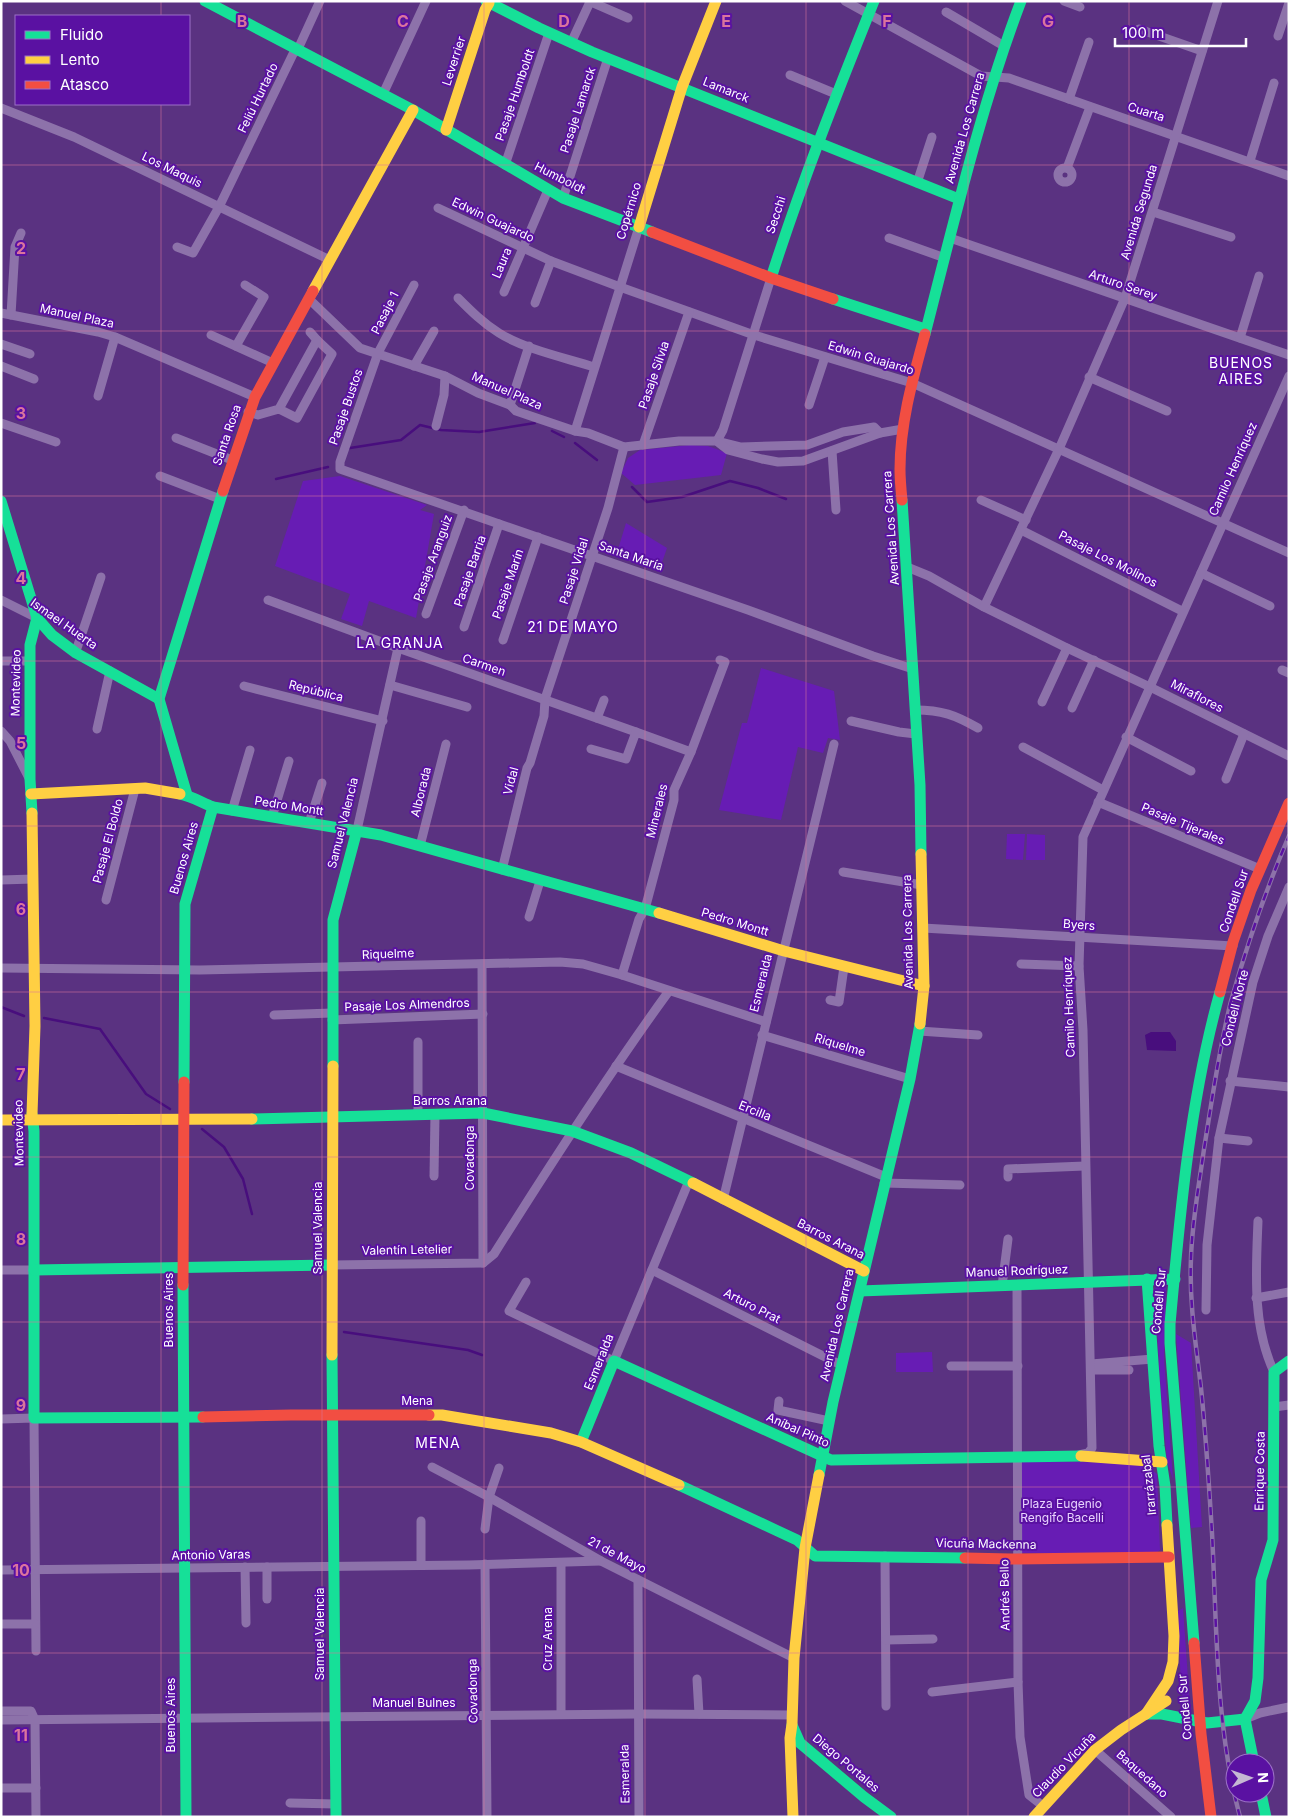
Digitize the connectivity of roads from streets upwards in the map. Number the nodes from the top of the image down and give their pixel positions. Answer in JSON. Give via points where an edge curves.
{"nodes":[{"id":1,"x":205,"y":1,"type":"edge"},
{"id":2,"x":320,"y":1,"type":"edge"},
{"id":3,"x":426,"y":1,"type":"edge"},
{"id":4,"x":716,"y":1,"type":"edge"},
{"id":5,"x":845,"y":1,"type":"edge"},
{"id":6,"x":874,"y":1,"type":"edge"},
{"id":7,"x":1021,"y":1,"type":"edge"},
{"id":8,"x":1064,"y":1,"type":"edge"},
{"id":9,"x":1218,"y":1,"type":"edge"},
{"id":10,"x":488,"y":2,"type":"edge"},
{"id":11,"x":589,"y":2,"type":"edge"},
{"id":12,"x":1289,"y":3,"type":"edge"},
{"id":13,"x":1080,"y":7,"type":"dead end"},
{"id":14,"x":946,"y":12,"type":"dead end"},
{"id":15,"x":868,"y":13,"type":"junction"},
{"id":16,"x":628,"y":18,"type":"dead end"},
{"id":17,"x":1140,"y":29,"type":"dead end"},
{"id":18,"x":549,"y":34,"type":"junction"},
{"id":19,"x":1278,"y":36,"type":"dead end"},
{"id":20,"x":1089,"y":42,"type":"dead end"},
{"id":21,"x":571,"y":43,"type":"junction"},
{"id":22,"x":1004,"y":46,"type":"junction"},
{"id":23,"x":298,"y":49,"type":"junction"},
{"id":24,"x":1202,"y":51,"type":"junction"},
{"id":25,"x":608,"y":58,"type":"junction"},
{"id":26,"x":790,"y":75,"type":"dead end"},
{"id":27,"x":994,"y":77,"type":"junction"},
{"id":28,"x":1274,"y":83,"type":"dead end"},
{"id":29,"x":682,"y":87,"type":"junction"},
{"id":30,"x":383,"y":94,"type":"junction"},
{"id":31,"x":836,"y":94,"type":"junction"},
{"id":32,"x":1069,"y":99,"type":"junction"},
{"id":33,"x":1090,"y":107,"type":"junction"},
{"id":34,"x":1,"y":108,"type":"edge"},
{"id":35,"x":413,"y":110,"type":"junction"},
{"id":36,"x":446,"y":130,"type":"junction"},
{"id":37,"x":1176,"y":135,"type":"junction"},
{"id":38,"x":932,"y":137,"type":"dead end"},
{"id":39,"x":817,"y":142,"type":"junction"},
{"id":40,"x":1250,"y":162,"type":"junction"},
{"id":41,"x":505,"y":165,"type":"junction"},
{"id":42,"x":1067,"y":168,"type":"dead end"},
{"id":43,"x":1289,"y":176,"type":"edge"},
{"id":44,"x":917,"y":182,"type":"junction"},
{"id":45,"x":548,"y":190,"type":"junction"},
{"id":46,"x":563,"y":198,"type":"junction"},
{"id":47,"x":959,"y":199,"type":"junction"},
{"id":48,"x":218,"y":207,"type":"junction"},
{"id":49,"x":438,"y":208,"type":"dead end"},
{"id":50,"x":1153,"y":212,"type":"junction"},
{"id":51,"x":639,"y":227,"type":"junction"},
{"id":52,"x":21,"y":233,"type":"dead end"},
{"id":53,"x":1231,"y":237,"type":"dead end"},
{"id":54,"x":890,"y":238,"type":"dead end"},
{"id":55,"x":950,"y":238,"type":"junction"},
{"id":56,"x":178,"y":247,"type":"dead end"},
{"id":57,"x":523,"y":247,"type":"junction"},
{"id":58,"x":945,"y":258,"type":"junction"},
{"id":59,"x":330,"y":260,"type":"junction"},
{"id":60,"x":551,"y":261,"type":"junction"},
{"id":61,"x":1259,"y":276,"type":"dead end"},
{"id":62,"x":771,"y":278,"type":"junction"},
{"id":63,"x":245,"y":285,"type":"dead end"},
{"id":64,"x":414,"y":285,"type":"dead end"},
{"id":65,"x":620,"y":287,"type":"junction"},
{"id":66,"x":504,"y":292,"type":"dead end"},
{"id":67,"x":458,"y":298,"type":"dead end"},
{"id":68,"x":1125,"y":298,"type":"junction"},
{"id":69,"x":309,"y":299,"type":"junction"},
{"id":70,"x":535,"y":304,"type":"dead end"},
{"id":71,"x":689,"y":312,"type":"junction"},
{"id":72,"x":6,"y":314,"type":"edge"},
{"id":73,"x":926,"y":329,"type":"junction"},
{"id":74,"x":434,"y":331,"type":"dead end"},
{"id":75,"x":310,"y":332,"type":"dead end"},
{"id":76,"x":211,"y":335,"type":"dead end"},
{"id":77,"x":754,"y":335,"type":"junction"},
{"id":78,"x":115,"y":337,"type":"junction"},
{"id":79,"x":1240,"y":338,"type":"junction"},
{"id":80,"x":317,"y":340,"type":"junction"},
{"id":81,"x":1,"y":344,"type":"edge"},
{"id":82,"x":236,"y":346,"type":"junction"},
{"id":83,"x":529,"y":346,"type":"junction"},
{"id":84,"x":378,"y":353,"type":"junction"},
{"id":85,"x":30,"y":354,"type":"dead end"},
{"id":86,"x":1289,"y":355,"type":"edge"},
{"id":87,"x":825,"y":357,"type":"junction"},
{"id":88,"x":273,"y":363,"type":"junction"},
{"id":89,"x":1,"y":366,"type":"edge"},
{"id":90,"x":414,"y":366,"type":"junction"},
{"id":91,"x":594,"y":368,"type":"junction"},
{"id":92,"x":445,"y":376,"type":"junction"},
{"id":93,"x":1289,"y":376,"type":"edge"},
{"id":94,"x":1090,"y":377,"type":"junction"},
{"id":95,"x":34,"y":379,"type":"dead end"},
{"id":96,"x":912,"y":383,"type":"junction"},
{"id":97,"x":98,"y":396,"type":"dead end"},
{"id":98,"x":254,"y":397,"type":"junction"},
{"id":99,"x":510,"y":405,"type":"junction"},
{"id":100,"x":809,"y":405,"type":"dead end"},
{"id":101,"x":279,"y":409,"type":"junction"},
{"id":102,"x":1167,"y":411,"type":"dead end"},
{"id":103,"x":248,"y":412,"type":"junction"},
{"id":104,"x":1,"y":423,"type":"edge"},
{"id":105,"x":436,"y":426,"type":"dead end"},
{"id":106,"x":902,"y":429,"type":"junction"},
{"id":107,"x":575,"y":431,"type":"junction"},
{"id":108,"x":880,"y":433,"type":"junction"},
{"id":109,"x":176,"y":438,"type":"dead end"},
{"id":110,"x":56,"y":442,"type":"dead end"},
{"id":111,"x":716,"y":442,"type":"junction"},
{"id":112,"x":643,"y":445,"type":"junction"},
{"id":113,"x":624,"y":447,"type":"junction"},
{"id":114,"x":1059,"y":449,"type":"junction"},
{"id":115,"x":832,"y":452,"type":"junction"},
{"id":116,"x":232,"y":460,"type":"junction"},
{"id":117,"x":340,"y":469,"type":"joint"},
{"id":118,"x":160,"y":476,"type":"dead end"},
{"id":119,"x":220,"y":499,"type":"junction"},
{"id":120,"x":981,"y":500,"type":"dead end"},
{"id":121,"x":1,"y":502,"type":"edge"},
{"id":122,"x":464,"y":510,"type":"junction"},
{"id":123,"x":836,"y":510,"type":"dead end"},
{"id":124,"x":1026,"y":520,"type":"junction"},
{"id":125,"x":1222,"y":523,"type":"junction"},
{"id":126,"x":499,"y":524,"type":"junction"},
{"id":127,"x":1022,"y":530,"type":"junction"},
{"id":128,"x":538,"y":537,"type":"junction"},
{"id":129,"x":1289,"y":553,"type":"edge"},
{"id":130,"x":592,"y":556,"type":"junction"},
{"id":131,"x":907,"y":567,"type":"junction"},
{"id":132,"x":1201,"y":573,"type":"junction"},
{"id":133,"x":101,"y":577,"type":"dead end"},
{"id":134,"x":1,"y":600,"type":"edge"},
{"id":135,"x":268,"y":600,"type":"dead end"},
{"id":136,"x":1270,"y":606,"type":"dead end"},
{"id":137,"x":984,"y":607,"type":"junction"},
{"id":138,"x":1182,"y":611,"type":"junction"},
{"id":139,"x":426,"y":614,"type":"dead end"},
{"id":140,"x":36,"y":618,"type":"junction"},
{"id":141,"x":464,"y":627,"type":"dead end"},
{"id":142,"x":503,"y":640,"type":"dead end"},
{"id":143,"x":398,"y":648,"type":"junction"},
{"id":144,"x":1068,"y":648,"type":"junction"},
{"id":145,"x":76,"y":651,"type":"junction"},
{"id":146,"x":720,"y":660,"type":"dead end"},
{"id":147,"x":1094,"y":660,"type":"junction"},
{"id":148,"x":1,"y":661,"type":"edge"},
{"id":149,"x":30,"y":661,"type":"junction"},
{"id":150,"x":913,"y":669,"type":"junction"},
{"id":151,"x":110,"y":671,"type":"junction"},
{"id":152,"x":244,"y":686,"type":"dead end"},
{"id":153,"x":390,"y":686,"type":"junction"},
{"id":154,"x":1150,"y":686,"type":"junction"},
{"id":155,"x":159,"y":699,"type":"junction"},
{"id":156,"x":545,"y":699,"type":"junction"},
{"id":157,"x":604,"y":700,"type":"dead end"},
{"id":158,"x":1042,"y":702,"type":"dead end"},
{"id":159,"x":467,"y":707,"type":"dead end"},
{"id":160,"x":1072,"y":708,"type":"dead end"},
{"id":161,"x":915,"y":710,"type":"junction"},
{"id":162,"x":597,"y":718,"type":"junction"},
{"id":163,"x":383,"y":721,"type":"junction"},
{"id":164,"x":851,"y":721,"type":"dead end"},
{"id":165,"x":978,"y":728,"type":"dead end"},
{"id":166,"x":97,"y":729,"type":"dead end"},
{"id":167,"x":1,"y":730,"type":"edge"},
{"id":168,"x":636,"y":732,"type":"junction"},
{"id":169,"x":916,"y":734,"type":"junction"},
{"id":170,"x":1244,"y":734,"type":"junction"},
{"id":171,"x":1126,"y":737,"type":"junction"},
{"id":172,"x":446,"y":744,"type":"dead end"},
{"id":173,"x":834,"y":744,"type":"dead end"},
{"id":174,"x":1023,"y":748,"type":"dead end"},
{"id":175,"x":591,"y":749,"type":"dead end"},
{"id":176,"x":250,"y":750,"type":"dead end"},
{"id":177,"x":690,"y":752,"type":"junction"},
{"id":178,"x":1289,"y":756,"type":"edge"},
{"id":179,"x":289,"y":762,"type":"dead end"},
{"id":180,"x":1192,"y":771,"type":"dead end"},
{"id":181,"x":30,"y":779,"type":"junction"},
{"id":182,"x":1226,"y":779,"type":"dead end"},
{"id":183,"x":322,"y":783,"type":"dead end"},
{"id":184,"x":135,"y":789,"type":"junction"},
{"id":185,"x":1103,"y":790,"type":"junction"},
{"id":186,"x":31,"y":794,"type":"junction"},
{"id":187,"x":187,"y":795,"type":"junction"},
{"id":188,"x":1098,"y":802,"type":"junction"},
{"id":189,"x":1289,"y":803,"type":"edge"},
{"id":190,"x":213,"y":807,"type":"junction"},
{"id":191,"x":232,"y":810,"type":"junction"},
{"id":192,"x":272,"y":817,"type":"junction"},
{"id":193,"x":310,"y":823,"type":"junction"},
{"id":194,"x":357,"y":830,"type":"junction"},
{"id":195,"x":420,"y":846,"type":"junction"},
{"id":196,"x":1260,"y":869,"type":"junction"},
{"id":197,"x":502,"y":870,"type":"junction"},
{"id":198,"x":843,"y":872,"type":"dead end"},
{"id":199,"x":32,"y":879,"type":"junction"},
{"id":200,"x":1,"y":880,"type":"edge"},
{"id":201,"x":540,"y":881,"type":"junction"},
{"id":202,"x":922,"y":885,"type":"junction"},
{"id":203,"x":1289,"y":888,"type":"edge"},
{"id":204,"x":106,"y":900,"type":"dead end"},
{"id":205,"x":645,"y":909,"type":"junction"},
{"id":206,"x":529,"y":917,"type":"dead end"},
{"id":207,"x":923,"y":928,"type":"junction"},
{"id":208,"x":1080,"y":938,"type":"junction"},
{"id":209,"x":1233,"y":946,"type":"junction"},
{"id":210,"x":784,"y":951,"type":"junction"},
{"id":211,"x":482,"y":964,"type":"junction"},
{"id":212,"x":1021,"y":964,"type":"dead end"},
{"id":213,"x":1078,"y":966,"type":"junction"},
{"id":214,"x":844,"y":967,"type":"junction"},
{"id":215,"x":1,"y":968,"type":"edge"},
{"id":216,"x":34,"y":968,"type":"junction"},
{"id":217,"x":332,"y":968,"type":"junction"},
{"id":218,"x":183,"y":970,"type":"junction"},
{"id":219,"x":622,"y":975,"type":"junction"},
{"id":220,"x":924,"y":986,"type":"junction"},
{"id":221,"x":669,"y":991,"type":"junction"},
{"id":222,"x":830,"y":1000,"type":"dead end"},
{"id":223,"x":483,"y":1014,"type":"junction"},
{"id":224,"x":274,"y":1015,"type":"dead end"},
{"id":225,"x":332,"y":1017,"type":"junction"},
{"id":226,"x":766,"y":1022,"type":"junction"},
{"id":227,"x":919,"y":1031,"type":"junction"},
{"id":228,"x":762,"y":1035,"type":"junction"},
{"id":229,"x":978,"y":1035,"type":"dead end"},
{"id":230,"x":418,"y":1042,"type":"dead end"},
{"id":231,"x":616,"y":1066,"type":"junction"},
{"id":232,"x":910,"y":1080,"type":"junction"},
{"id":233,"x":1230,"y":1081,"type":"junction"},
{"id":234,"x":1289,"y":1087,"type":"edge"},
{"id":235,"x":482,"y":1113,"type":"junction"},
{"id":236,"x":418,"y":1114,"type":"junction"},
{"id":237,"x":435,"y":1114,"type":"junction"},
{"id":238,"x":333,"y":1116,"type":"junction"},
{"id":239,"x":185,"y":1118,"type":"junction"},
{"id":240,"x":743,"y":1119,"type":"junction"},
{"id":241,"x":1,"y":1120,"type":"edge"},
{"id":242,"x":33,"y":1120,"type":"junction"},
{"id":243,"x":572,"y":1131,"type":"junction"},
{"id":244,"x":1219,"y":1138,"type":"junction"},
{"id":245,"x":1248,"y":1141,"type":"dead end"},
{"id":246,"x":1085,"y":1166,"type":"junction"},
{"id":247,"x":434,"y":1176,"type":"dead end"},
{"id":248,"x":1008,"y":1177,"type":"dead end"},
{"id":249,"x":885,"y":1180,"type":"junction"},
{"id":250,"x":689,"y":1181,"type":"junction"},
{"id":251,"x":960,"y":1185,"type":"dead end"},
{"id":252,"x":723,"y":1200,"type":"junction"},
{"id":253,"x":1258,"y":1220,"type":"dead end"},
{"id":254,"x":1008,"y":1239,"type":"dead end"},
{"id":255,"x":482,"y":1263,"type":"junction"},
{"id":256,"x":332,"y":1265,"type":"junction"},
{"id":257,"x":184,"y":1268,"type":"junction"},
{"id":258,"x":1,"y":1270,"type":"edge"},
{"id":259,"x":34,"y":1270,"type":"junction"},
{"id":260,"x":652,"y":1270,"type":"junction"},
{"id":261,"x":864,"y":1271,"type":"junction"},
{"id":262,"x":1147,"y":1279,"type":"junction"},
{"id":263,"x":1174,"y":1279,"type":"junction"},
{"id":264,"x":526,"y":1282,"type":"dead end"},
{"id":265,"x":1088,"y":1282,"type":"junction"},
{"id":266,"x":1002,"y":1286,"type":"junction"},
{"id":267,"x":1017,"y":1286,"type":"junction"},
{"id":268,"x":860,"y":1291,"type":"junction"},
{"id":269,"x":1289,"y":1292,"type":"edge"},
{"id":270,"x":1256,"y":1298,"type":"junction"},
{"id":271,"x":1206,"y":1310,"type":"dead end"},
{"id":272,"x":1153,"y":1359,"type":"junction"},
{"id":273,"x":614,"y":1361,"type":"junction"},
{"id":274,"x":1289,"y":1361,"type":"edge"},
{"id":275,"x":841,"y":1365,"type":"junction"},
{"id":276,"x":952,"y":1366,"type":"dead end"},
{"id":277,"x":1018,"y":1366,"type":"junction"},
{"id":278,"x":1091,"y":1367,"type":"junction"},
{"id":279,"x":1129,"y":1370,"type":"dead end"},
{"id":280,"x":1274,"y":1372,"type":"junction"},
{"id":281,"x":779,"y":1401,"type":"dead end"},
{"id":282,"x":1289,"y":1405,"type":"edge"},
{"id":283,"x":1274,"y":1407,"type":"junction"},
{"id":284,"x":332,"y":1415,"type":"junction"},
{"id":285,"x":34,"y":1418,"type":"junction"},
{"id":286,"x":184,"y":1418,"type":"junction"},
{"id":287,"x":1,"y":1419,"type":"edge"},
{"id":288,"x":829,"y":1421,"type":"junction"},
{"id":289,"x":581,"y":1442,"type":"junction"},
{"id":290,"x":822,"y":1456,"type":"junction"},
{"id":291,"x":1077,"y":1456,"type":"junction"},
{"id":292,"x":1017,"y":1457,"type":"junction"},
{"id":293,"x":1162,"y":1462,"type":"junction"},
{"id":294,"x":432,"y":1467,"type":"dead end"},
{"id":295,"x":499,"y":1468,"type":"dead end"},
{"id":296,"x":489,"y":1497,"type":"junction"},
{"id":297,"x":421,"y":1522,"type":"dead end"},
{"id":298,"x":485,"y":1529,"type":"dead end"},
{"id":299,"x":805,"y":1548,"type":"junction"},
{"id":300,"x":885,"y":1556,"type":"junction"},
{"id":301,"x":1169,"y":1557,"type":"junction"},
{"id":302,"x":1017,"y":1559,"type":"junction"},
{"id":303,"x":601,"y":1561,"type":"junction"},
{"id":304,"x":560,"y":1563,"type":"junction"},
{"id":305,"x":485,"y":1564,"type":"junction"},
{"id":306,"x":421,"y":1565,"type":"junction"},
{"id":307,"x":334,"y":1566,"type":"junction"},
{"id":308,"x":245,"y":1567,"type":"junction"},
{"id":309,"x":268,"y":1567,"type":"junction"},
{"id":310,"x":184,"y":1568,"type":"junction"},
{"id":311,"x":1,"y":1570,"type":"edge"},
{"id":312,"x":35,"y":1570,"type":"junction"},
{"id":313,"x":638,"y":1580,"type":"junction"},
{"id":314,"x":267,"y":1599,"type":"dead end"},
{"id":315,"x":246,"y":1623,"type":"dead end"},
{"id":316,"x":1,"y":1624,"type":"edge"},
{"id":317,"x":36,"y":1624,"type":"junction"},
{"id":318,"x":886,"y":1640,"type":"junction"},
{"id":319,"x":933,"y":1640,"type":"dead end"},
{"id":320,"x":36,"y":1651,"type":"dead end"},
{"id":321,"x":794,"y":1658,"type":"junction"},
{"id":322,"x":698,"y":1679,"type":"dead end"},
{"id":323,"x":1018,"y":1682,"type":"junction"},
{"id":324,"x":1166,"y":1686,"type":"junction"},
{"id":325,"x":932,"y":1692,"type":"dead end"},
{"id":326,"x":1166,"y":1701,"type":"junction"},
{"id":327,"x":886,"y":1706,"type":"dead end"},
{"id":328,"x":1289,"y":1708,"type":"edge"},
{"id":329,"x":1,"y":1711,"type":"edge"},
{"id":330,"x":561,"y":1714,"type":"junction"},
{"id":331,"x":638,"y":1714,"type":"junction"},
{"id":332,"x":699,"y":1714,"type":"junction"},
{"id":333,"x":1146,"y":1714,"type":"junction"},
{"id":334,"x":486,"y":1715,"type":"junction"},
{"id":335,"x":335,"y":1716,"type":"junction"},
{"id":336,"x":1175,"y":1717,"type":"junction"},
{"id":337,"x":184,"y":1718,"type":"junction"},
{"id":338,"x":1245,"y":1719,"type":"junction"},
{"id":339,"x":1,"y":1720,"type":"edge"},
{"id":340,"x":35,"y":1720,"type":"junction"},
{"id":341,"x":792,"y":1720,"type":"junction"},
{"id":342,"x":1095,"y":1750,"type":"junction"},
{"id":343,"x":1252,"y":1753,"type":"edge"},
{"id":344,"x":817,"y":1759,"type":"junction"},
{"id":345,"x":1,"y":1788,"type":"edge"},
{"id":346,"x":36,"y":1788,"type":"junction"},
{"id":347,"x":793,"y":1793,"type":"junction"},
{"id":348,"x":290,"y":1803,"type":"dead end"},
{"id":349,"x":1263,"y":1803,"type":"edge"},
{"id":350,"x":336,"y":1804,"type":"junction"},
{"id":351,"x":1043,"y":1806,"type":"junction"},
{"id":352,"x":36,"y":1817,"type":"edge"},
{"id":353,"x":186,"y":1817,"type":"edge"},
{"id":354,"x":336,"y":1817,"type":"edge"},
{"id":355,"x":487,"y":1817,"type":"edge"},
{"id":356,"x":639,"y":1817,"type":"edge"},
{"id":357,"x":793,"y":1817,"type":"edge"},
{"id":358,"x":891,"y":1817,"type":"edge"},
{"id":359,"x":1034,"y":1817,"type":"edge"},
{"id":360,"x":1171,"y":1817,"type":"edge"},
{"id":361,"x":1211,"y":1817,"type":"edge"},
{"id":362,"x":1266,"y":1817,"type":"edge"}],
"edges":[{"from":1,"to":23,"type":"street","name":"Humboldt"},
{"from":2,"to":23,"type":"street","name":"Feliú Hurtado"},
{"from":3,"to":30,"type":"street"},
{"from":4,"to":29,"type":"street","name":"Copérnico"},
{"from":5,"to":15,"type":"street","name":"Cuarta"},
{"from":6,"to":15,"type":"street","name":"Secchi"},
{"from":7,"to":22,"type":"street","name":"Avenida Los Carrera"},
{"from":8,"to":13,"type":"street"},
{"from":9,"to":24,"type":"street","name":"Avenida Segunda"},
{"from":10,"to":18,"type":"street","name":"Lamarck"},
{"from":10,"to":36,"type":"street","name":"Leverrier"},
{"from":11,"to":16,"type":"street"},
{"from":11,"to":21,"type":"street"},
{"from":12,"to":19,"type":"street"},
{"from":14,"to":22,"type":"street"},
{"from":15,"to":27,"type":"street","name":"Cuarta","via":[[981,76]]},
{"from":15,"to":31,"type":"street","name":"Secchi"},
{"from":17,"to":24,"type":"street"},
{"from":18,"to":21,"type":"street","name":"Lamarck"},
{"from":18,"to":41,"type":"street","name":"Pasaje Humboldt"},
{"from":20,"to":32,"type":"street"},
{"from":21,"to":25,"type":"street","name":"Lamarck"},
{"from":22,"to":27,"type":"street","name":"Avenida Los Carrera"},
{"from":23,"to":30,"type":"street","name":"Humboldt"},
{"from":23,"to":48,"type":"street","name":"Feliú Hurtado"},
{"from":24,"to":37,"type":"street","name":"Avenida Segunda"},
{"from":25,"to":29,"type":"street","name":"Lamarck"},
{"from":25,"to":46,"type":"street","name":"Pasaje Lamarck"},
{"from":26,"to":31,"type":"street"},
{"from":27,"to":32,"type":"street","name":"Cuarta","via":[[1009,78]]},
{"from":27,"to":47,"type":"street","name":"Avenida Los Carrera"},
{"from":28,"to":40,"type":"street"},
{"from":29,"to":39,"type":"street","name":"Lamarck"},
{"from":29,"to":51,"type":"street","name":"Copérnico"},
{"from":30,"to":35,"type":"street","name":"Humboldt"},
{"from":31,"to":39,"type":"street","name":"Secchi"},
{"from":32,"to":33,"type":"street","name":"Cuarta"},
{"from":33,"to":37,"type":"street","name":"Cuarta"},
{"from":33,"to":42,"type":"street"},
{"from":34,"to":48,"type":"street","name":"Los Maquis","via":[[74,136]]},
{"from":35,"to":36,"type":"street","name":"Humboldt"},
{"from":35,"to":59,"type":"street","name":"Santa Rosa"},
{"from":36,"to":41,"type":"street","name":"Humboldt"},
{"from":37,"to":40,"type":"street","name":"Cuarta"},
{"from":37,"to":50,"type":"street","name":"Avenida Segunda"},
{"from":38,"to":44,"type":"street"},
{"from":39,"to":44,"type":"street","name":"Lamarck"},
{"from":39,"to":62,"type":"street","name":"Secchi"},
{"from":40,"to":43,"type":"street","name":"Cuarta"},
{"from":41,"to":45,"type":"street","name":"Humboldt"},
{"from":44,"to":47,"type":"street","name":"Lamarck"},
{"from":45,"to":46,"type":"street","name":"Humboldt"},
{"from":45,"to":57,"type":"street","name":"Laura"},
{"from":46,"to":51,"type":"street","name":"Humboldt"},
{"from":47,"to":55,"type":"street","name":"Avenida Los Carrera"},
{"from":48,"to":56,"type":"street","name":"Feliú Hurtado","via":[[193,253]]},
{"from":48,"to":59,"type":"street","name":"Los Maquis"},
{"from":49,"to":57,"type":"street","name":"Edwin Guajardo"},
{"from":50,"to":53,"type":"street"},
{"from":50,"to":68,"type":"street","name":"Avenida Segunda"},
{"from":51,"to":62,"type":"street","name":"Humboldt"},
{"from":51,"to":65,"type":"street","name":"Copérnico"},
{"from":52,"to":72,"type":"street","via":[[15,247]]},
{"from":54,"to":58,"type":"street"},
{"from":55,"to":58,"type":"street","name":"Avenida Los Carrera"},
{"from":55,"to":68,"type":"street","name":"Arturo Serey"},
{"from":57,"to":60,"type":"street","name":"Edwin Guajardo"},
{"from":57,"to":66,"type":"street","name":"Laura"},
{"from":58,"to":73,"type":"street","name":"Avenida Los Carrera"},
{"from":59,"to":69,"type":"street","name":"Santa Rosa"},
{"from":60,"to":65,"type":"street","name":"Edwin Guajardo"},
{"from":60,"to":70,"type":"street"},
{"from":61,"to":79,"type":"street"},
{"from":62,"to":73,"type":"street","name":"Humboldt"},
{"from":62,"to":77,"type":"street","name":"Secchi"},
{"from":63,"to":82,"type":"street","via":[[264,297]]},
{"from":64,"to":84,"type":"street","name":"Pasaje 1"},
{"from":65,"to":71,"type":"street","name":"Edwin Guajardo"},
{"from":65,"to":91,"type":"street","name":"Copérnico"},
{"from":67,"to":83,"type":"street","via":[[479,319],[501,334]]},
{"from":68,"to":79,"type":"street","name":"Arturo Serey"},
{"from":68,"to":94,"type":"street","name":"Avenida Segunda"},
{"from":69,"to":84,"type":"street","name":"Manuel Plaza","via":[[360,348]]},
{"from":69,"to":88,"type":"street","name":"Santa Rosa"},
{"from":71,"to":77,"type":"street","name":"Edwin Guajardo"},
{"from":71,"to":112,"type":"street","name":"Pasaje Silvia"},
{"from":72,"to":78,"type":"street","name":"Manuel Plaza"},
{"from":73,"to":96,"type":"street","name":"Avenida Los Carrera"},
{"from":74,"to":90,"type":"street"},
{"from":75,"to":80,"type":"street"},
{"from":76,"to":82,"type":"street"},
{"from":77,"to":87,"type":"street","name":"Edwin Guajardo"},
{"from":77,"to":111,"type":"street","name":"Secchi","via":[[723,430]]},
{"from":78,"to":97,"type":"street"},
{"from":78,"to":98,"type":"street","name":"Manuel Plaza"},
{"from":79,"to":86,"type":"street","name":"Arturo Serey"},
{"from":80,"to":101,"type":"street"},
{"from":80,"to":101,"type":"street","via":[[332,354],[297,418]]},
{"from":81,"to":85,"type":"street"},
{"from":82,"to":88,"type":"street"},
{"from":83,"to":91,"type":"street"},
{"from":83,"to":99,"type":"street"},
{"from":84,"to":90,"type":"street","name":"Manuel Plaza"},
{"from":84,"to":117,"type":"street","name":"Pasaje Bustos"},
{"from":87,"to":96,"type":"street","name":"Edwin Guajardo"},
{"from":87,"to":100,"type":"street"},
{"from":88,"to":98,"type":"street","name":"Santa Rosa"},
{"from":89,"to":95,"type":"street"},
{"from":90,"to":92,"type":"street","name":"Manuel Plaza"},
{"from":91,"to":107,"type":"street","name":"Copérnico"},
{"from":92,"to":99,"type":"street","name":"Manuel Plaza"},
{"from":92,"to":105,"type":"street"},
{"from":93,"to":125,"type":"street","name":"Camilo Henríquez"},
{"from":94,"to":102,"type":"street"},
{"from":94,"to":114,"type":"street","name":"Avenida Segunda"},
{"from":96,"to":106,"type":"street","name":"Avenida Los Carrera"},
{"from":96,"to":114,"type":"street","name":"Edwin Guajardo"},
{"from":98,"to":103,"type":"street","name":"Santa Rosa"},
{"from":99,"to":107,"type":"street","name":"Manuel Plaza","via":[[516,411]]},
{"from":101,"to":103,"type":"street","via":[[258,415]]},
{"from":103,"to":116,"type":"street","name":"Santa Rosa"},
{"from":104,"to":110,"type":"street"},
{"from":106,"to":108,"type":"street","name":"Manuel Plaza"},
{"from":106,"to":131,"type":"street","name":"Avenida Los Carrera","via":[[900,469]]},
{"from":107,"to":113,"type":"street","name":"Manuel Plaza"},
{"from":108,"to":111,"type":"street","name":"Manuel Plaza","via":[[874,427],[844,432],[807,445],[774,447]]},
{"from":108,"to":115,"type":"street","name":"Manuel Plaza"},
{"from":109,"to":116,"type":"street"},
{"from":111,"to":112,"type":"street","name":"Manuel Plaza","via":[[679,441]]},
{"from":111,"to":115,"type":"street","name":"Manuel Plaza","via":[[728,450],[778,462],[803,461]]},
{"from":112,"to":113,"type":"street","name":"Manuel Plaza"},
{"from":113,"to":130,"type":"street","name":"Pasaje Vidal"},
{"from":114,"to":124,"type":"street","name":"Avenida Segunda"},
{"from":114,"to":125,"type":"street","name":"Edwin Guajardo"},
{"from":115,"to":123,"type":"street"},
{"from":116,"to":119,"type":"street","name":"Santa Rosa"},
{"from":117,"to":122,"type":"street","name":"Santa María"},
{"from":118,"to":119,"type":"street"},
{"from":119,"to":155,"type":"street","name":"Santa Rosa"},
{"from":120,"to":124,"type":"street"},
{"from":121,"to":140,"type":"street","name":"Montevideo"},
{"from":122,"to":126,"type":"street","name":"Santa María"},
{"from":122,"to":139,"type":"street","name":"Pasaje Aranguiz"},
{"from":124,"to":127,"type":"street","name":"Avenida Segunda"},
{"from":125,"to":129,"type":"street","name":"Edwin Guajardo"},
{"from":125,"to":132,"type":"street","name":"Camilo Henríquez"},
{"from":126,"to":128,"type":"street","name":"Santa María"},
{"from":126,"to":141,"type":"street","name":"Pasaje Barria"},
{"from":127,"to":137,"type":"street","name":"Avenida Segunda"},
{"from":127,"to":138,"type":"street","name":"Pasaje Los Molinos"},
{"from":128,"to":130,"type":"street","name":"Santa María"},
{"from":128,"to":142,"type":"street","name":"Pasaje Marín"},
{"from":130,"to":150,"type":"street","name":"Santa María"},
{"from":130,"to":156,"type":"street","name":"Pasaje Vidal"},
{"from":131,"to":137,"type":"street","name":"Miraflores"},
{"from":131,"to":150,"type":"street","name":"Avenida Los Carrera"},
{"from":132,"to":136,"type":"street"},
{"from":132,"to":138,"type":"street","name":"Camilo Henríquez"},
{"from":133,"to":145,"type":"street"},
{"from":134,"to":140,"type":"street","name":"Ismael Huerta"},
{"from":135,"to":143,"type":"street","name":"Carmen"},
{"from":137,"to":144,"type":"street","name":"Miraflores"},
{"from":138,"to":154,"type":"street","name":"Camilo Henríquez"},
{"from":140,"to":145,"type":"street","name":"Ismael Huerta"},
{"from":140,"to":149,"type":"street","name":"Montevideo"},
{"from":143,"to":153,"type":"street","name":"Samuel Valencia"},
{"from":143,"to":156,"type":"street","name":"Carmen"},
{"from":144,"to":147,"type":"street","name":"Miraflores"},
{"from":144,"to":158,"type":"street"},
{"from":145,"to":151,"type":"street","name":"Ismael Huerta"},
{"from":146,"to":177,"type":"street","name":"Minerales","via":[[725,662]]},
{"from":147,"to":154,"type":"street","name":"Miraflores"},
{"from":147,"to":160,"type":"street"},
{"from":148,"to":149,"type":"street"},
{"from":149,"to":181,"type":"street","name":"Montevideo"},
{"from":150,"to":161,"type":"street","name":"Avenida Los Carrera"},
{"from":151,"to":155,"type":"street","name":"Ismael Huerta"},
{"from":151,"to":166,"type":"street"},
{"from":152,"to":163,"type":"street","name":"República"},
{"from":153,"to":159,"type":"street"},
{"from":153,"to":163,"type":"street","name":"Samuel Valencia"},
{"from":154,"to":170,"type":"street","name":"Miraflores"},
{"from":154,"to":171,"type":"street","name":"Camilo Henríquez"},
{"from":155,"to":187,"type":"street"},
{"from":156,"to":162,"type":"street","name":"Carmen"},
{"from":156,"to":197,"type":"street","name":"Vidal","via":[[544,716],[527,768]]},
{"from":157,"to":162,"type":"street"},
{"from":161,"to":165,"type":"street","via":[[951,714]]},
{"from":161,"to":169,"type":"street","name":"Avenida Los Carrera"},
{"from":162,"to":168,"type":"street","name":"Carmen"},
{"from":163,"to":194,"type":"street","name":"Samuel Valencia"},
{"from":164,"to":169,"type":"street"},
{"from":167,"to":181,"type":"street"},
{"from":168,"to":175,"type":"street","via":[[626,759]]},
{"from":168,"to":177,"type":"street","name":"Carmen"},
{"from":169,"to":202,"type":"street","name":"Avenida Los Carrera"},
{"from":170,"to":178,"type":"street","name":"Miraflores"},
{"from":170,"to":182,"type":"street"},
{"from":171,"to":180,"type":"street"},
{"from":171,"to":185,"type":"street","name":"Camilo Henríquez"},
{"from":172,"to":195,"type":"street","name":"Alborada"},
{"from":173,"to":210,"type":"street","name":"Esmeralda"},
{"from":174,"to":185,"type":"street"},
{"from":176,"to":191,"type":"street"},
{"from":177,"to":205,"type":"street","name":"Minerales","via":[[674,790]]},
{"from":179,"to":192,"type":"street"},
{"from":181,"to":186,"type":"street","name":"Montevideo"},
{"from":183,"to":193,"type":"street"},
{"from":184,"to":186,"type":"street","name":"Pedro Montt"},
{"from":184,"to":187,"type":"street","name":"Pedro Montt"},
{"from":184,"to":204,"type":"street","name":"Pasaje El Boldo"},
{"from":185,"to":188,"type":"street","name":"Camilo Henríquez"},
{"from":186,"to":199,"type":"street","name":"Montevideo"},
{"from":187,"to":190,"type":"street","name":"Pedro Montt"},
{"from":188,"to":196,"type":"street","name":"Pasaje Tijerales"},
{"from":188,"to":208,"type":"street","name":"Camilo Henríquez","via":[[1083,837]]},
{"from":189,"to":196,"type":"street","name":"Condell Sur"},
{"from":190,"to":191,"type":"street","name":"Pedro Montt"},
{"from":190,"to":218,"type":"street","name":"Buenos Aires","via":[[184,904]]},
{"from":191,"to":192,"type":"street","name":"Pedro Montt"},
{"from":192,"to":193,"type":"street","name":"Pedro Montt"},
{"from":193,"to":194,"type":"street","name":"Pedro Montt"},
{"from":194,"to":195,"type":"street","name":"Pedro Montt"},
{"from":194,"to":217,"type":"street","name":"Samuel Valencia","via":[[333,920]]},
{"from":195,"to":197,"type":"street","name":"Pedro Montt"},
{"from":196,"to":209,"type":"street","name":"Condell Sur"},
{"from":197,"to":201,"type":"street","name":"Pedro Montt"},
{"from":198,"to":202,"type":"street"},
{"from":199,"to":200,"type":"street"},
{"from":199,"to":216,"type":"street","name":"Montevideo"},
{"from":201,"to":205,"type":"street","name":"Pedro Montt"},
{"from":201,"to":206,"type":"street"},
{"from":202,"to":207,"type":"street","name":"Avenida Los Carrera"},
{"from":203,"to":233,"type":"street","name":"Condell Norte","via":[[1253,982]]},
{"from":205,"to":210,"type":"street","name":"Pedro Montt"},
{"from":205,"to":219,"type":"street","name":"Minerales"},
{"from":207,"to":208,"type":"street","name":"Byers"},
{"from":207,"to":220,"type":"street","name":"Avenida Los Carrera"},
{"from":208,"to":209,"type":"street","name":"Byers"},
{"from":208,"to":213,"type":"street","name":"Camilo Henríquez"},
{"from":209,"to":263,"type":"street","name":"Condell Sur","via":[[1194,1123]]},
{"from":210,"to":214,"type":"street","name":"Pedro Montt"},
{"from":210,"to":226,"type":"street","name":"Esmeralda"},
{"from":211,"to":217,"type":"street","name":"Riquelme"},
{"from":211,"to":219,"type":"street","name":"Riquelme","via":[[560,962],[583,964]]},
{"from":211,"to":223,"type":"street","name":"Covadonga"},
{"from":212,"to":213,"type":"street"},
{"from":213,"to":246,"type":"street","name":"Camilo Henríquez","via":[[1083,1030]]},
{"from":214,"to":220,"type":"street","name":"Pedro Montt"},
{"from":214,"to":222,"type":"street","via":[[838,1002]]},
{"from":215,"to":216,"type":"street","name":"Riquelme"},
{"from":216,"to":218,"type":"street","name":"Riquelme"},
{"from":216,"to":242,"type":"street","name":"Montevideo"},
{"from":217,"to":218,"type":"street","name":"Riquelme"},
{"from":217,"to":225,"type":"street","name":"Samuel Valencia"},
{"from":218,"to":239,"type":"street","name":"Buenos Aires"},
{"from":219,"to":221,"type":"street","name":"Riquelme"},
{"from":220,"to":227,"type":"street","name":"Avenida Los Carrera"},
{"from":221,"to":226,"type":"street","name":"Riquelme"},
{"from":221,"to":231,"type":"street"},
{"from":223,"to":225,"type":"street","name":"Pasaje Los Almendros"},
{"from":223,"to":235,"type":"street","name":"Covadonga"},
{"from":224,"to":225,"type":"street","name":"Pasaje Los Almendros"},
{"from":225,"to":238,"type":"street","name":"Samuel Valencia"},
{"from":226,"to":228,"type":"street","name":"Esmeralda"},
{"from":227,"to":229,"type":"street"},
{"from":227,"to":232,"type":"street","name":"Avenida Los Carrera"},
{"from":228,"to":232,"type":"street","name":"Riquelme"},
{"from":228,"to":240,"type":"street","name":"Esmeralda"},
{"from":230,"to":236,"type":"street"},
{"from":231,"to":240,"type":"street","name":"Ercilla"},
{"from":231,"to":243,"type":"street"},
{"from":232,"to":249,"type":"street","name":"Avenida Los Carrera"},
{"from":233,"to":234,"type":"street"},
{"from":233,"to":244,"type":"street","name":"Condell Norte"},
{"from":235,"to":237,"type":"street","name":"Barros Arana"},
{"from":235,"to":243,"type":"street","name":"Barros Arana"},
{"from":235,"to":255,"type":"street","name":"Covadonga"},
{"from":236,"to":237,"type":"street","name":"Barros Arana"},
{"from":236,"to":238,"type":"street","name":"Barros Arana"},
{"from":237,"to":247,"type":"street"},
{"from":238,"to":239,"type":"street","name":"Barros Arana"},
{"from":238,"to":256,"type":"street","name":"Samuel Valencia"},
{"from":239,"to":242,"type":"street","name":"Barros Arana"},
{"from":239,"to":257,"type":"street","name":"Buenos Aires"},
{"from":240,"to":249,"type":"street","name":"Ercilla"},
{"from":240,"to":252,"type":"street","name":"Esmeralda"},
{"from":241,"to":242,"type":"street","name":"Barros Arana"},
{"from":242,"to":259,"type":"street","name":"Montevideo"},
{"from":243,"to":250,"type":"street","name":"Barros Arana","via":[[631,1153]]},
{"from":243,"to":255,"type":"street","via":[[494,1254]]},
{"from":244,"to":245,"type":"street"},
{"from":244,"to":271,"type":"street","name":"Condell Norte","via":[[1208,1245]]},
{"from":246,"to":248,"type":"street","via":[[1008,1169]]},
{"from":246,"to":265,"type":"street","name":"Camilo Henríquez"},
{"from":249,"to":251,"type":"street"},
{"from":249,"to":261,"type":"street","name":"Avenida Los Carrera"},
{"from":250,"to":252,"type":"street","name":"Barros Arana"},
{"from":250,"to":260,"type":"street","name":"Esmeralda"},
{"from":252,"to":261,"type":"street","name":"Barros Arana"},
{"from":253,"to":270,"type":"street","name":"Enrique Costa"},
{"from":254,"to":266,"type":"street"},
{"from":255,"to":256,"type":"street","name":"Valentín Letelier"},
{"from":256,"to":257,"type":"street","name":"Valentín Letelier"},
{"from":256,"to":284,"type":"street","name":"Samuel Valencia"},
{"from":257,"to":259,"type":"street","name":"Valentín Letelier"},
{"from":257,"to":286,"type":"street","name":"Buenos Aires"},
{"from":258,"to":259,"type":"street","name":"Valentín Letelier"},
{"from":259,"to":285,"type":"street","name":"Montevideo"},
{"from":260,"to":273,"type":"street","name":"Esmeralda"},
{"from":260,"to":275,"type":"street","name":"Arturo Prat"},
{"from":261,"to":268,"type":"street","name":"Avenida Los Carrera"},
{"from":262,"to":263,"type":"street","name":"Manuel Rodríguez"},
{"from":262,"to":265,"type":"street","name":"Manuel Rodríguez"},
{"from":262,"to":272,"type":"street","name":"Irarrázabal"},
{"from":263,"to":361,"type":"street","name":"Condell Sur","via":[[1170,1343],[1201,1734]]},
{"from":264,"to":273,"type":"street","name":"Aníbal Pinto","via":[[509,1311]]},
{"from":265,"to":267,"type":"street","name":"Manuel Rodríguez"},
{"from":265,"to":278,"type":"street","name":"Camilo Henríquez"},
{"from":266,"to":267,"type":"street","name":"Manuel Rodríguez"},
{"from":266,"to":268,"type":"street","name":"Manuel Rodríguez"},
{"from":267,"to":277,"type":"street","name":"Andrés Bello"},
{"from":268,"to":275,"type":"street","name":"Avenida Los Carrera"},
{"from":269,"to":270,"type":"street"},
{"from":270,"to":280,"type":"street","name":"Enrique Costa","via":[[1268,1358]]},
{"from":272,"to":278,"type":"street"},
{"from":272,"to":293,"type":"street","name":"Irarrázabal"},
{"from":273,"to":289,"type":"street","name":"Esmeralda"},
{"from":273,"to":290,"type":"street","name":"Aníbal Pinto"},
{"from":274,"to":280,"type":"street"},
{"from":275,"to":288,"type":"street","name":"Avenida Los Carrera"},
{"from":276,"to":277,"type":"street"},
{"from":277,"to":292,"type":"street","name":"Andrés Bello"},
{"from":278,"to":279,"type":"street"},
{"from":278,"to":291,"type":"street","name":"Camilo Henríquez","via":[[1092,1448],[1088,1453]]},
{"from":280,"to":283,"type":"street","name":"Enrique Costa"},
{"from":281,"to":288,"type":"street","via":[[778,1410]]},
{"from":282,"to":283,"type":"street"},
{"from":283,"to":338,"type":"street","name":"Enrique Costa","via":[[1273,1540],[1262,1580],[1255,1701]]},
{"from":284,"to":286,"type":"street","name":"Mena"},
{"from":284,"to":289,"type":"street","name":"Mena","via":[[464,1417],[551,1433]]},
{"from":284,"to":307,"type":"street","name":"Samuel Valencia"},
{"from":285,"to":286,"type":"street","name":"Mena"},
{"from":285,"to":287,"type":"street","name":"Mena"},
{"from":285,"to":312,"type":"street","name":"Montevideo"},
{"from":286,"to":310,"type":"street","name":"Buenos Aires"},
{"from":288,"to":290,"type":"street","name":"Avenida Los Carrera"},
{"from":289,"to":299,"type":"street","name":"Mena","via":[[795,1538]]},
{"from":290,"to":292,"type":"street","name":"Aníbal Pinto","via":[[832,1460]]},
{"from":290,"to":299,"type":"street","name":"Avenida Los Carrera"},
{"from":291,"to":292,"type":"street","name":"Aníbal Pinto"},
{"from":291,"to":293,"type":"street","name":"Aníbal Pinto"},
{"from":292,"to":302,"type":"street","name":"Andrés Bello"},
{"from":293,"to":301,"type":"street","name":"Irarrázabal"},
{"from":294,"to":296,"type":"street","name":"21 de Mayo"},
{"from":295,"to":296,"type":"street"},
{"from":296,"to":298,"type":"street"},
{"from":296,"to":303,"type":"street","name":"21 de Mayo"},
{"from":297,"to":306,"type":"street"},
{"from":299,"to":300,"type":"street","name":"Vicuña Mackenna","via":[[815,1556]]},
{"from":299,"to":321,"type":"street","name":"Avenida Los Carrera"},
{"from":300,"to":302,"type":"street","name":"Vicuña Mackenna"},
{"from":300,"to":318,"type":"street"},
{"from":301,"to":302,"type":"street","name":"Vicuña Mackenna"},
{"from":301,"to":324,"type":"street","name":"Irarrázabal","via":[[1174,1636],[1173,1662]]},
{"from":302,"to":323,"type":"street","name":"Andrés Bello"},
{"from":303,"to":304,"type":"street","name":"Antonio Varas"},
{"from":303,"to":313,"type":"street","name":"21 de Mayo"},
{"from":304,"to":305,"type":"street","name":"Antonio Varas"},
{"from":304,"to":330,"type":"street","name":"Cruz Arena"},
{"from":305,"to":306,"type":"street","name":"Antonio Varas"},
{"from":305,"to":334,"type":"street","name":"Covadonga"},
{"from":306,"to":307,"type":"street","name":"Antonio Varas"},
{"from":307,"to":309,"type":"street","name":"Antonio Varas"},
{"from":307,"to":335,"type":"street","name":"Samuel Valencia"},
{"from":308,"to":309,"type":"street","name":"Antonio Varas"},
{"from":308,"to":310,"type":"street","name":"Antonio Varas"},
{"from":308,"to":315,"type":"street"},
{"from":309,"to":314,"type":"street"},
{"from":310,"to":312,"type":"street","name":"Antonio Varas"},
{"from":310,"to":337,"type":"street","name":"Buenos Aires"},
{"from":311,"to":312,"type":"street","name":"Antonio Varas"},
{"from":312,"to":317,"type":"street","name":"Montevideo"},
{"from":313,"to":321,"type":"street","name":"21 de Mayo"},
{"from":313,"to":331,"type":"street","name":"Esmeralda"},
{"from":316,"to":317,"type":"street"},
{"from":317,"to":320,"type":"street","name":"Montevideo"},
{"from":318,"to":319,"type":"street"},
{"from":318,"to":327,"type":"street"},
{"from":321,"to":341,"type":"street","name":"Avenida Los Carrera"},
{"from":322,"to":332,"type":"street"},
{"from":323,"to":325,"type":"street"},
{"from":323,"to":351,"type":"street","name":"Andrés Bello","via":[[1026,1785],[1029,1795]]},
{"from":324,"to":326,"type":"street","name":"Irarrázabal"},
{"from":324,"to":333,"type":"street","name":"Irarrázabal"},
{"from":326,"to":333,"type":"street","name":"Claudio Vicuña"},
{"from":326,"to":336,"type":"street"},
{"from":328,"to":338,"type":"street"},
{"from":329,"to":340,"type":"street","name":"Manuel Bulnes","via":[[31,1711]]},
{"from":330,"to":331,"type":"street","name":"Manuel Bulnes"},
{"from":330,"to":334,"type":"street","name":"Manuel Bulnes"},
{"from":331,"to":332,"type":"street","name":"Manuel Bulnes"},
{"from":331,"to":356,"type":"street","name":"Esmeralda"},
{"from":332,"to":341,"type":"street","name":"Manuel Bulnes"},
{"from":333,"to":336,"type":"street"},
{"from":333,"to":342,"type":"street","name":"Claudio Vicuña"},
{"from":334,"to":335,"type":"street","name":"Manuel Bulnes"},
{"from":334,"to":355,"type":"street","name":"Covadonga"},
{"from":335,"to":337,"type":"street","name":"Manuel Bulnes"},
{"from":335,"to":350,"type":"street","name":"Samuel Valencia"},
{"from":336,"to":338,"type":"street","via":[[1207,1723]]},
{"from":337,"to":340,"type":"street","name":"Manuel Bulnes"},
{"from":337,"to":353,"type":"street","name":"Buenos Aires"},
{"from":338,"to":343,"type":"street"},
{"from":339,"to":340,"type":"street","name":"Manuel Bulnes"},
{"from":340,"to":346,"type":"street"},
{"from":341,"to":344,"type":"street","name":"Diego Portales","via":[[798,1740]]},
{"from":341,"to":347,"type":"street","name":"Avenida Los Carrera","via":[[790,1768]]},
{"from":342,"to":351,"type":"street","name":"Claudio Vicuña"},
{"from":342,"to":360,"type":"street","name":"Baquedano"},
{"from":344,"to":347,"type":"street","via":[[798,1763]]},
{"from":344,"to":358,"type":"street","name":"Diego Portales"},
{"from":345,"to":346,"type":"street"},
{"from":346,"to":352,"type":"street"},
{"from":347,"to":357,"type":"street","name":"Avenida Los Carrera"},
{"from":348,"to":350,"type":"street"},
{"from":349,"to":362,"type":"street"},
{"from":350,"to":354,"type":"street","name":"Samuel Valencia"},
{"from":351,"to":359,"type":"street","name":"Claudio Vicuña"}]}
